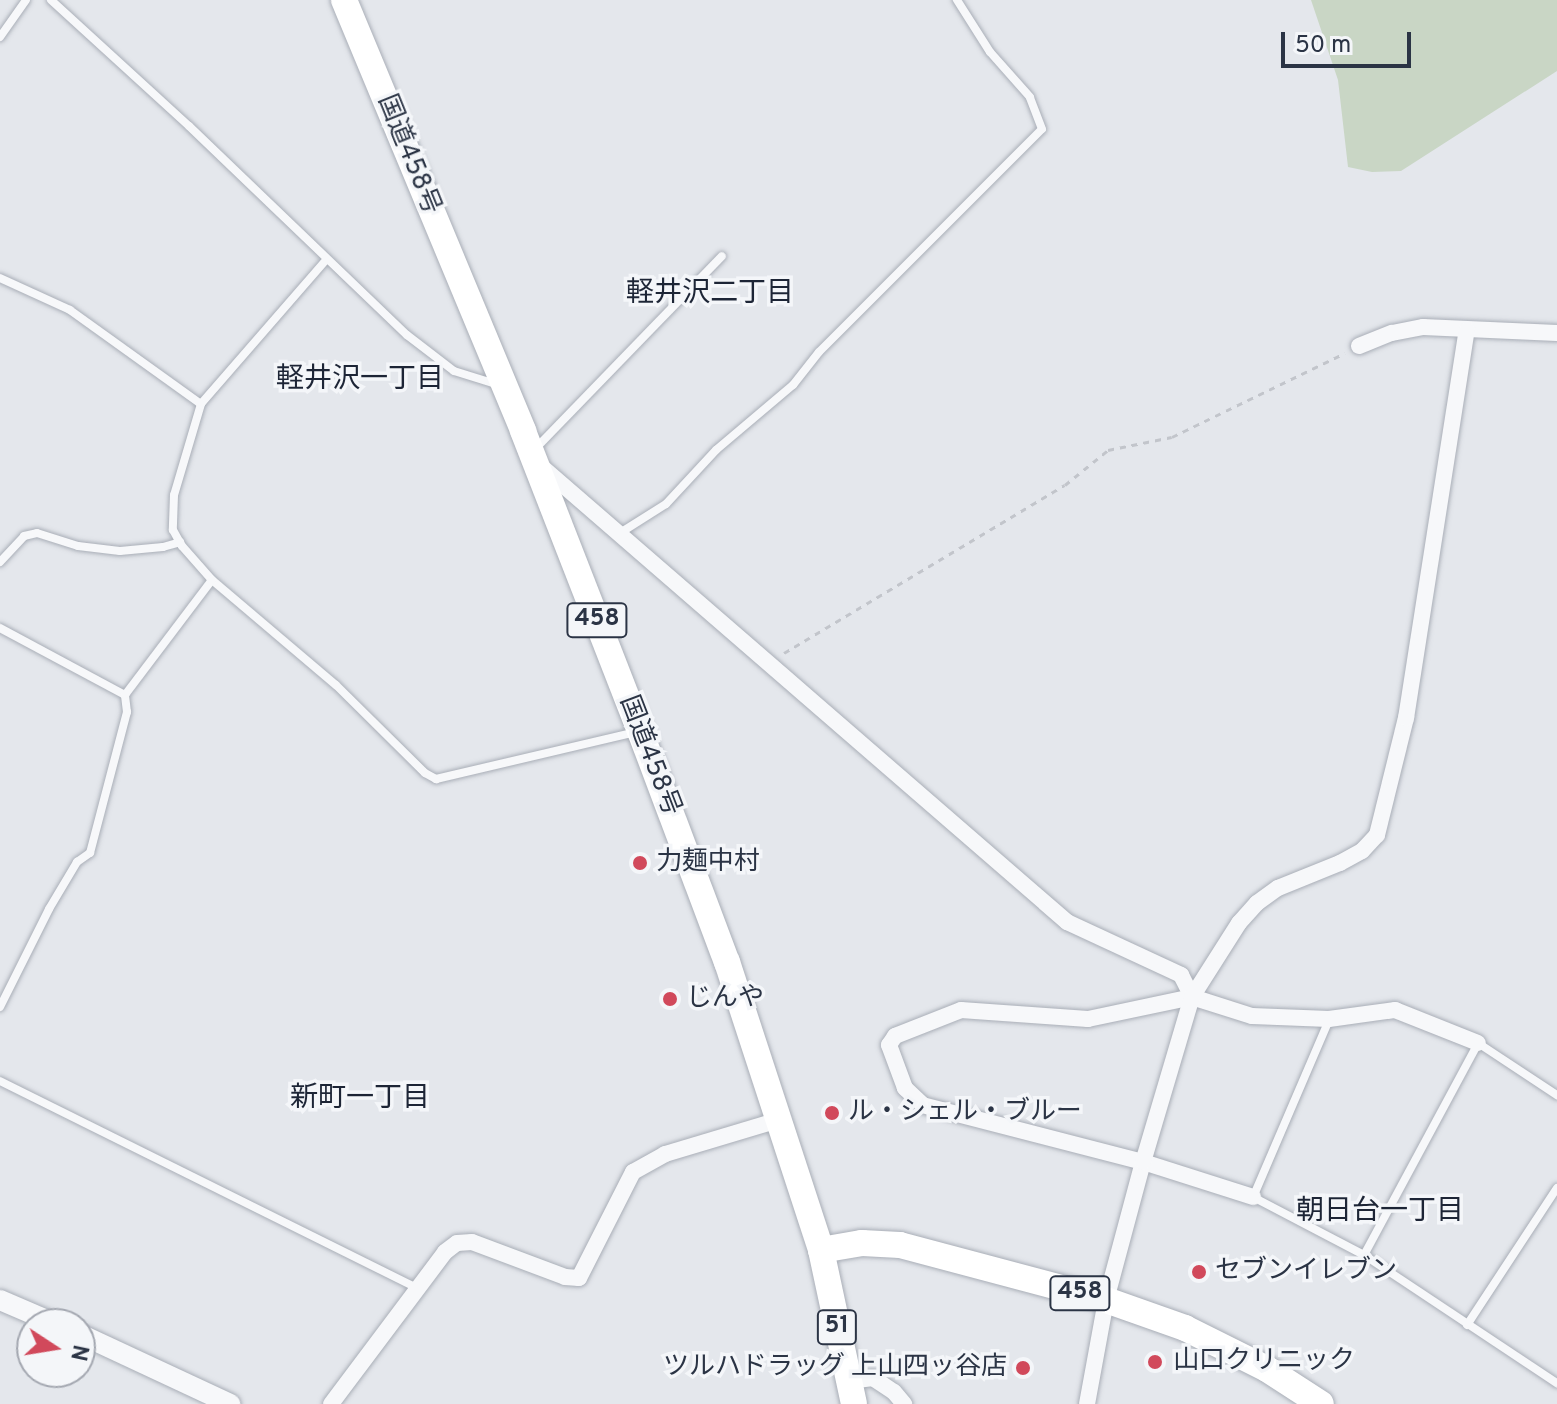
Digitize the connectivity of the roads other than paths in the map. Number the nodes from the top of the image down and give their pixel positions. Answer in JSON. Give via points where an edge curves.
{"nodes":[{"id":1,"x":26,"y":0,"type":"edge"},
{"id":2,"x":51,"y":0,"type":"edge"},
{"id":3,"x":344,"y":0,"type":"edge"},
{"id":4,"x":957,"y":0,"type":"edge"},
{"id":5,"x":0,"y":37,"type":"edge"},
{"id":6,"x":722,"y":256,"type":"dead end"},
{"id":7,"x":326,"y":260,"type":"junction"},
{"id":8,"x":0,"y":278,"type":"edge"},
{"id":9,"x":1467,"y":330,"type":"junction"},
{"id":10,"x":1557,"y":333,"type":"edge"},
{"id":11,"x":1359,"y":346,"type":"road end"},
{"id":12,"x":505,"y":387,"type":"junction"},
{"id":13,"x":201,"y":404,"type":"junction"},
{"id":14,"x":533,"y":456,"type":"junction"},
{"id":15,"x":618,"y":534,"type":"junction"},
{"id":16,"x":180,"y":542,"type":"junction"},
{"id":17,"x":0,"y":562,"type":"edge"},
{"id":18,"x":212,"y":580,"type":"junction"},
{"id":19,"x":0,"y":628,"type":"edge"},
{"id":20,"x":125,"y":695,"type":"junction"},
{"id":21,"x":640,"y":731,"type":"junction"},
{"id":22,"x":1192,"y":997,"type":"junction"},
{"id":23,"x":0,"y":1007,"type":"edge"},
{"id":24,"x":1329,"y":1019,"type":"junction"},
{"id":25,"x":1478,"y":1043,"type":"junction"},
{"id":26,"x":0,"y":1081,"type":"edge"},
{"id":27,"x":1557,"y":1095,"type":"edge"},
{"id":28,"x":778,"y":1120,"type":"junction"},
{"id":29,"x":1143,"y":1162,"type":"junction"},
{"id":30,"x":1557,"y":1188,"type":"edge"},
{"id":31,"x":1253,"y":1197,"type":"junction"},
{"id":32,"x":821,"y":1250,"type":"junction"},
{"id":33,"x":1364,"y":1255,"type":"junction"},
{"id":34,"x":417,"y":1288,"type":"junction"},
{"id":35,"x":0,"y":1300,"type":"edge"},
{"id":36,"x":1106,"y":1300,"type":"junction"},
{"id":37,"x":19,"y":1308,"type":"edge"},
{"id":38,"x":1467,"y":1325,"type":"junction"},
{"id":39,"x":96,"y":1341,"type":"edge"},
{"id":40,"x":1557,"y":1383,"type":"edge"},
{"id":41,"x":852,"y":1393,"type":"edge"},
{"id":42,"x":230,"y":1404,"type":"edge"},
{"id":43,"x":331,"y":1404,"type":"edge"},
{"id":44,"x":904,"y":1404,"type":"edge"},
{"id":45,"x":1087,"y":1404,"type":"edge"},
{"id":46,"x":1321,"y":1404,"type":"edge"}],
"edges":[{"from":1,"to":5,"type":"lane"},
{"from":2,"to":7,"type":"lane"},
{"from":3,"to":12,"type":"main road","name":"国道458号","number":"458"},
{"from":4,"to":15,"type":"lane","via":[[990,52],[1030,97],[1042,129],[819,352],[793,385],[716,450],[666,504]]},
{"from":6,"to":14,"type":"lane"},
{"from":7,"to":12,"type":"lane","via":[[454,371]]},
{"from":7,"to":13,"type":"lane"},
{"from":8,"to":13,"type":"lane","via":[[70,310]]},
{"from":9,"to":10,"type":"street"},
{"from":9,"to":11,"type":"street","via":[[1423,327]]},
{"from":9,"to":22,"type":"street","via":[[1406,718],[1377,835],[1351,857],[1278,888],[1257,903]]},
{"from":12,"to":14,"type":"main road","name":"国道458号","number":"458"},
{"from":13,"to":16,"type":"lane","via":[[174,495],[173,530]]},
{"from":14,"to":15,"type":"street"},
{"from":14,"to":21,"type":"main road","name":"国道458号","number":"458"},
{"from":15,"to":22,"type":"street","via":[[1067,922],[1181,975]]},
{"from":16,"to":17,"type":"lane","via":[[120,551],[78,546],[37,533],[24,536]]},
{"from":16,"to":18,"type":"lane"},
{"from":18,"to":20,"type":"lane"},
{"from":18,"to":21,"type":"lane","via":[[436,779]]},
{"from":19,"to":20,"type":"lane"},
{"from":20,"to":23,"type":"lane","via":[[127,712],[90,853],[77,862],[49,909]]},
{"from":21,"to":28,"type":"main road","name":"国道458号","number":"458","via":[[727,962]]},
{"from":22,"to":24,"type":"street","via":[[1252,1016]]},
{"from":22,"to":29,"type":"street"},
{"from":22,"to":29,"type":"street","via":[[1088,1019],[961,1010],[895,1036],[889,1045],[905,1088],[923,1105]]},
{"from":24,"to":25,"type":"street","via":[[1395,1010]]},
{"from":24,"to":31,"type":"lane"},
{"from":25,"to":27,"type":"lane"},
{"from":25,"to":33,"type":"lane"},
{"from":26,"to":34,"type":"lane"},
{"from":28,"to":32,"type":"main road","name":"国道458号","number":"458"},
{"from":28,"to":34,"type":"street","via":[[665,1154],[633,1172],[579,1278],[472,1242],[457,1243],[445,1252]]},
{"from":29,"to":31,"type":"street"},
{"from":29,"to":36,"type":"street"},
{"from":30,"to":38,"type":"lane"},
{"from":31,"to":33,"type":"lane"},
{"from":32,"to":36,"type":"main road","number":"458","via":[[862,1243],[900,1245]]},
{"from":32,"to":41,"type":"main road","number":"51"},
{"from":33,"to":38,"type":"lane"},
{"from":34,"to":43,"type":"street"},
{"from":35,"to":37,"type":"street"},
{"from":36,"to":45,"type":"street"},
{"from":36,"to":46,"type":"main road","number":"458","via":[[1185,1328],[1267,1369]]},
{"from":38,"to":40,"type":"lane"},
{"from":39,"to":42,"type":"street"},
{"from":41,"to":44,"type":"street","via":[[873,1378]]}]}
